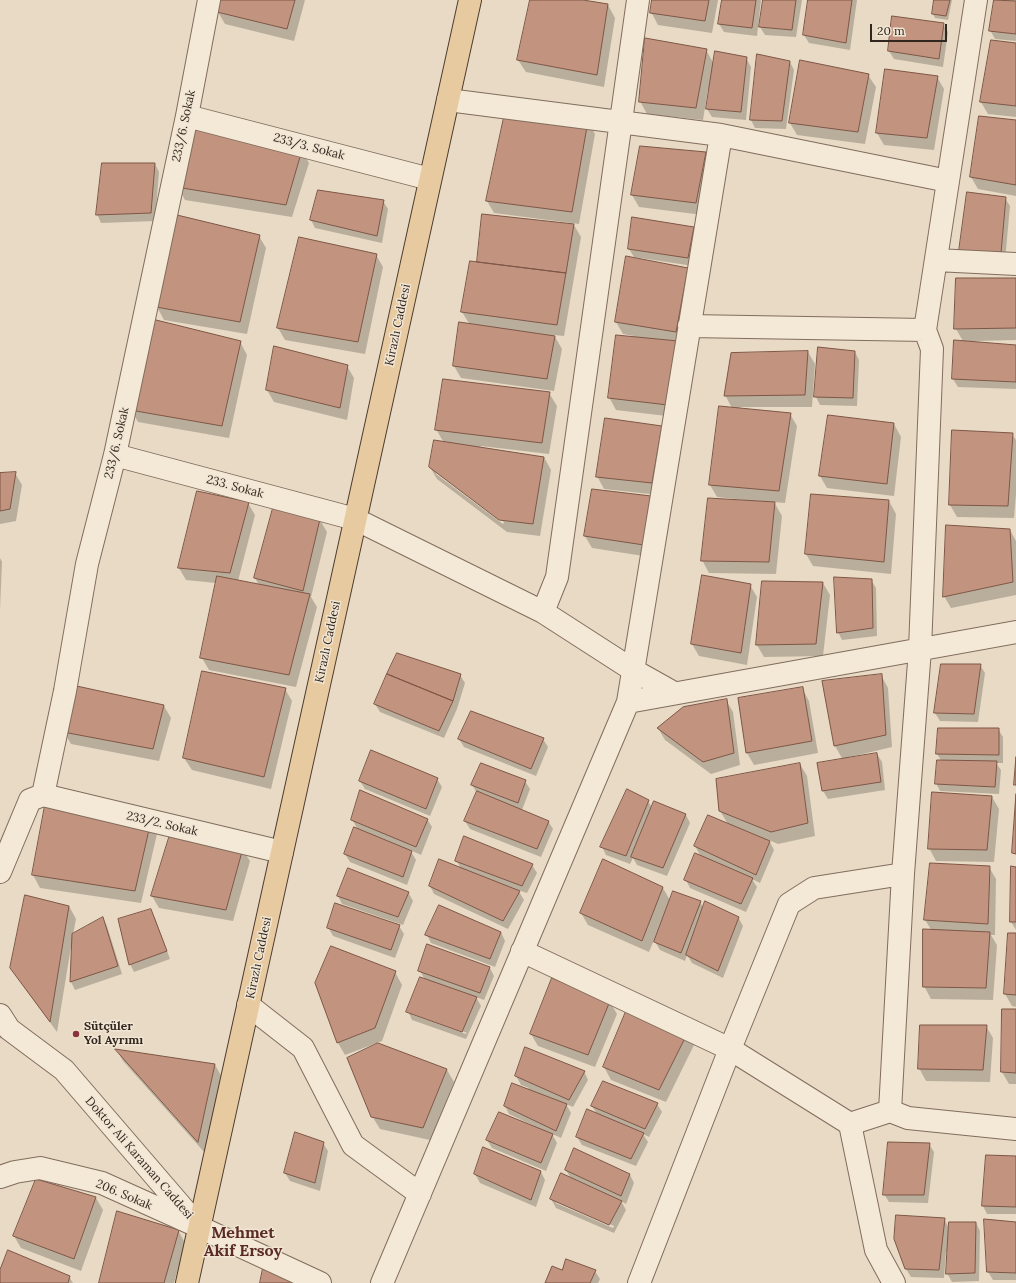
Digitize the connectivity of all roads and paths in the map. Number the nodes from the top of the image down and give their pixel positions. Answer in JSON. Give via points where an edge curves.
{"nodes":[{"id":1,"x":209,"y":0,"type":"edge"},
{"id":2,"x":470,"y":0,"type":"edge"},
{"id":3,"x":638,"y":0,"type":"edge"},
{"id":4,"x":976,"y":0,"type":"edge"},
{"id":5,"x":448,"y":100,"type":"junction"},
{"id":6,"x":187,"y":116,"type":"junction"},
{"id":7,"x":621,"y":122,"type":"junction"},
{"id":8,"x":721,"y":135,"type":"junction"},
{"id":9,"x":430,"y":179,"type":"junction"},
{"id":10,"x":948,"y":181,"type":"junction"},
{"id":11,"x":936,"y":260,"type":"junction"},
{"id":12,"x":1016,"y":264,"type":"edge"},
{"id":13,"x":689,"y":326,"type":"junction"},
{"id":14,"x":926,"y":330,"type":"junction"},
{"id":15,"x":115,"y":454,"type":"junction"},
{"id":16,"x":356,"y":519,"type":"junction"},
{"id":17,"x":543,"y":612,"type":"junction"},
{"id":18,"x":1016,"y":632,"type":"edge"},
{"id":19,"x":920,"y":649,"type":"junction"},
{"id":20,"x":633,"y":670,"type":"junction"},
{"id":21,"x":674,"y":693,"type":"junction"},
{"id":22,"x":628,"y":702,"type":"junction"},
{"id":23,"x":43,"y":795,"type":"junction"},
{"id":24,"x":282,"y":852,"type":"junction"},
{"id":25,"x":0,"y":872,"type":"edge"},
{"id":26,"x":903,"y":874,"type":"junction"},
{"id":27,"x":522,"y":951,"type":"junction"},
{"id":28,"x":248,"y":1005,"type":"junction"},
{"id":29,"x":0,"y":1015,"type":"edge"},
{"id":30,"x":730,"y":1049,"type":"junction"},
{"id":31,"x":890,"y":1111,"type":"junction"},
{"id":32,"x":850,"y":1124,"type":"junction"},
{"id":33,"x":1016,"y":1129,"type":"edge"},
{"id":34,"x":0,"y":1177,"type":"edge"},
{"id":35,"x":420,"y":1194,"type":"junction"},
{"id":36,"x":199,"y":1227,"type":"junction"},
{"id":37,"x":187,"y":1283,"type":"edge"},
{"id":38,"x":320,"y":1283,"type":"edge"},
{"id":39,"x":382,"y":1283,"type":"edge"},
{"id":40,"x":639,"y":1283,"type":"edge"},
{"id":41,"x":894,"y":1283,"type":"edge"}],
"edges":[{"from":1,"to":6,"type":"street","name":"233/6. Sokak"},
{"from":2,"to":5,"type":"main road","name":"Kirazlı Caddesi"},
{"from":3,"to":7,"type":"street"},
{"from":4,"to":10,"type":"street"},
{"from":5,"to":7,"type":"street"},
{"from":5,"to":9,"type":"main road","name":"Kirazlı Caddesi"},
{"from":6,"to":9,"type":"street","name":"233/3. Sokak"},
{"from":6,"to":15,"type":"street","name":"233/6. Sokak"},
{"from":7,"to":8,"type":"street"},
{"from":7,"to":17,"type":"street","via":[[557,577]]},
{"from":8,"to":10,"type":"street"},
{"from":8,"to":13,"type":"street"},
{"from":9,"to":16,"type":"main road","name":"Kirazlı Caddesi"},
{"from":10,"to":11,"type":"street"},
{"from":11,"to":12,"type":"street"},
{"from":11,"to":14,"type":"street"},
{"from":13,"to":14,"type":"street"},
{"from":13,"to":20,"type":"street"},
{"from":14,"to":19,"type":"street","via":[[932,349]]},
{"from":15,"to":16,"type":"street","name":"233. Sokak"},
{"from":15,"to":23,"type":"street","name":"233/6. Sokak","via":[[87,564],[65,691]]},
{"from":16,"to":17,"type":"street","name":"233. Sokak"},
{"from":16,"to":24,"type":"main road","name":"Kirazlı Caddesi"},
{"from":17,"to":20,"type":"street","name":"233. Sokak"},
{"from":18,"to":19,"type":"street"},
{"from":19,"to":21,"type":"street"},
{"from":19,"to":26,"type":"street"},
{"from":20,"to":21,"type":"street","name":"233. Sokak"},
{"from":20,"to":22,"type":"street"},
{"from":21,"to":22,"type":"street"},
{"from":22,"to":27,"type":"street"},
{"from":23,"to":24,"type":"street","name":"233/2. Sokak"},
{"from":23,"to":25,"type":"street","via":[[30,800]]},
{"from":24,"to":28,"type":"main road","name":"Kirazlı Caddesi"},
{"from":26,"to":30,"type":"street","via":[[814,888],[789,904]]},
{"from":26,"to":31,"type":"street"},
{"from":27,"to":30,"type":"street"},
{"from":27,"to":35,"type":"street"},
{"from":28,"to":35,"type":"street","via":[[303,1048],[353,1145]]},
{"from":28,"to":36,"type":"main road","name":"Kirazlı Caddesi"},
{"from":29,"to":36,"type":"street","name":"Doktor Ali Karaman Caddesi","via":[[9,1029],[64,1070]]},
{"from":30,"to":32,"type":"street"},
{"from":30,"to":40,"type":"street"},
{"from":31,"to":32,"type":"street"},
{"from":31,"to":33,"type":"street","via":[[908,1118]]},
{"from":32,"to":41,"type":"street","via":[[876,1250]]},
{"from":34,"to":36,"type":"street","name":"206. Sokak","via":[[40,1168],[102,1183]]},
{"from":35,"to":39,"type":"street"},
{"from":36,"to":37,"type":"main road","name":"Kirazlı Caddesi"},
{"from":36,"to":38,"type":"street","name":"Doktor Ali Karaman Caddesi"}]}
